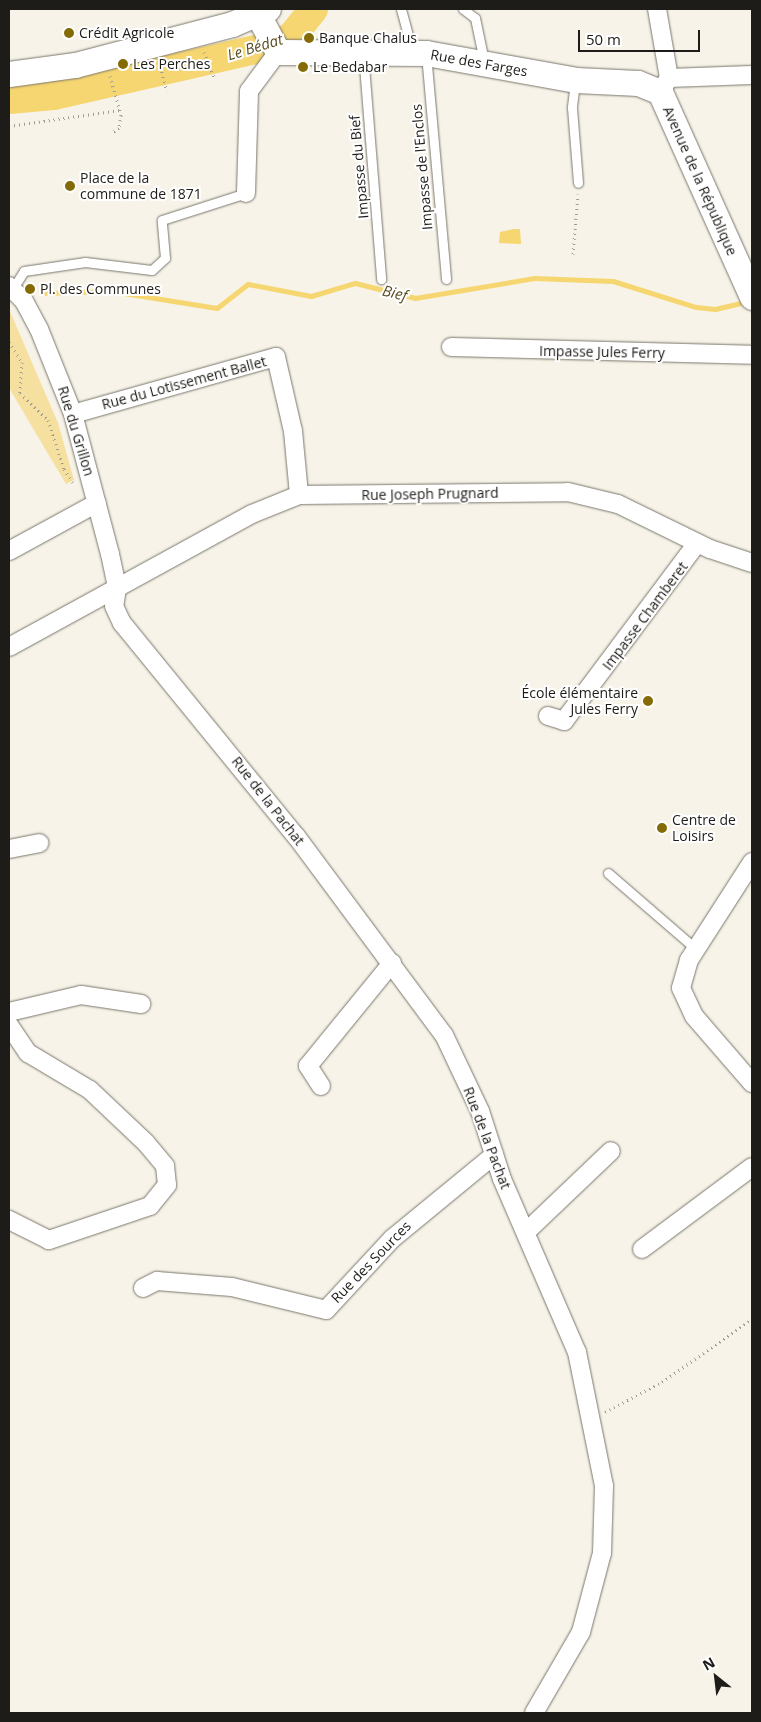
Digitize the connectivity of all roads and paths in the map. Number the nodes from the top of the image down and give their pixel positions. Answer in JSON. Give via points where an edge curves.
{"nodes":[{"id":1,"x":401,"y":9,"type":"edge"},
{"id":2,"x":463,"y":9,"type":"edge"},
{"id":3,"x":473,"y":9,"type":"edge"},
{"id":4,"x":657,"y":9,"type":"edge"},
{"id":5,"x":475,"y":18,"type":"junction"},
{"id":6,"x":266,"y":24,"type":"edge"},
{"id":7,"x":363,"y":53,"type":"junction"},
{"id":8,"x":419,"y":53,"type":"junction"},
{"id":9,"x":205,"y":54,"type":"dead end"},
{"id":10,"x":484,"y":64,"type":"junction"},
{"id":11,"x":160,"y":66,"type":"dead end"},
{"id":12,"x":110,"y":73,"type":"dead end"},
{"id":13,"x":9,"y":74,"type":"edge"},
{"id":14,"x":752,"y":75,"type":"edge"},
{"id":15,"x":214,"y":77,"type":"dead end"},
{"id":16,"x":576,"y":80,"type":"junction"},
{"id":17,"x":664,"y":85,"type":"junction"},
{"id":18,"x":167,"y":90,"type":"dead end"},
{"id":19,"x":120,"y":110,"type":"junction"},
{"id":20,"x":9,"y":126,"type":"edge"},
{"id":21,"x":113,"y":132,"type":"dead end"},
{"id":22,"x":578,"y":183,"type":"joint"},
{"id":23,"x":246,"y":193,"type":"joint"},
{"id":24,"x":573,"y":254,"type":"dead end"},
{"id":25,"x":382,"y":279,"type":"dead end"},
{"id":26,"x":446,"y":279,"type":"dead end"},
{"id":27,"x":11,"y":288,"type":"edge"},
{"id":28,"x":752,"y":297,"type":"edge"},
{"id":29,"x":9,"y":342,"type":"edge"},
{"id":30,"x":451,"y":347,"type":"dead end"},
{"id":31,"x":752,"y":355,"type":"edge"},
{"id":32,"x":73,"y":414,"type":"junction"},
{"id":33,"x":299,"y":495,"type":"junction"},
{"id":34,"x":97,"y":503,"type":"junction"},
{"id":35,"x":697,"y":543,"type":"junction"},
{"id":36,"x":9,"y":551,"type":"edge"},
{"id":37,"x":752,"y":563,"type":"edge"},
{"id":38,"x":117,"y":588,"type":"junction"},
{"id":39,"x":9,"y":647,"type":"edge"},
{"id":40,"x":548,"y":716,"type":"dead end"},
{"id":41,"x":39,"y":842,"type":"dead end"},
{"id":42,"x":9,"y":849,"type":"edge"},
{"id":43,"x":752,"y":862,"type":"edge"},
{"id":44,"x":608,"y":873,"type":"dead end"},
{"id":45,"x":696,"y":949,"type":"junction"},
{"id":46,"x":392,"y":963,"type":"junction"},
{"id":47,"x":141,"y":1004,"type":"dead end"},
{"id":48,"x":9,"y":1012,"type":"edge"},
{"id":49,"x":9,"y":1025,"type":"edge"},
{"id":50,"x":749,"y":1074,"type":"edge"},
{"id":51,"x":321,"y":1086,"type":"dead end"},
{"id":52,"x":611,"y":1150,"type":"dead end"},
{"id":53,"x":494,"y":1155,"type":"junction"},
{"id":54,"x":752,"y":1166,"type":"edge"},
{"id":55,"x":9,"y":1220,"type":"edge"},
{"id":56,"x":526,"y":1232,"type":"junction"},
{"id":57,"x":642,"y":1249,"type":"dead end"},
{"id":58,"x":143,"y":1288,"type":"dead end"},
{"id":59,"x":752,"y":1318,"type":"edge"},
{"id":60,"x":591,"y":1418,"type":"junction"},
{"id":61,"x":534,"y":1713,"type":"edge"}],
"edges":[{"from":1,"to":8,"type":"lane","name":"Impasse de l'Enclos"},
{"from":2,"to":5,"type":"lane"},
{"from":3,"to":5,"type":"lane"},
{"from":4,"to":17,"type":"street"},
{"from":5,"to":10,"type":"lane","via":[[484,45]]},
{"from":6,"to":7,"type":"street","name":"Rue des Farges"},
{"from":6,"to":13,"type":"street","name":"Rue des Farges","via":[[75,65]]},
{"from":6,"to":23,"type":"street","via":[[249,91]]},
{"from":7,"to":8,"type":"street","name":"Rue des Farges"},
{"from":7,"to":25,"type":"lane","name":"Impasse du Bief"},
{"from":8,"to":10,"type":"street","name":"Rue des Farges"},
{"from":8,"to":26,"type":"lane","name":"Impasse de l'Enclos"},
{"from":9,"to":15,"type":"path"},
{"from":10,"to":16,"type":"street","name":"Rue des Farges"},
{"from":11,"to":18,"type":"path"},
{"from":12,"to":19,"type":"path"},
{"from":14,"to":17,"type":"street"},
{"from":16,"to":17,"type":"street","name":"Rue des Farges"},
{"from":16,"to":22,"type":"lane","via":[[572,108]]},
{"from":17,"to":28,"type":"street","name":"Avenue de la République"},
{"from":19,"to":20,"type":"path"},
{"from":19,"to":21,"type":"path","via":[[119,128]]},
{"from":22,"to":24,"type":"path"},
{"from":23,"to":27,"type":"lane","via":[[162,220],[165,258],[152,270],[85,262],[24,271]]},
{"from":27,"to":32,"type":"street","name":"Rue du Grillon","via":[[39,329]]},
{"from":29,"to":34,"type":"path","via":[[22,362],[23,398],[48,420],[70,482]]},
{"from":30,"to":31,"type":"street","name":"Impasse Jules Ferry"},
{"from":32,"to":33,"type":"street","name":"Rue du Lotissement Ballet","via":[[276,358],[293,431]]},
{"from":32,"to":34,"type":"street","name":"Rue du Grillon"},
{"from":33,"to":35,"type":"street","name":"Rue Joseph Prugnard","via":[[568,492],[618,504]]},
{"from":33,"to":38,"type":"street","name":"Rue Joseph Prugnard","via":[[252,514]]},
{"from":34,"to":36,"type":"street"},
{"from":34,"to":38,"type":"street","name":"Rue du Grillon"},
{"from":35,"to":37,"type":"street","name":"Rue Joseph Prugnard"},
{"from":35,"to":40,"type":"street","name":"Impasse Chamberet","via":[[564,721]]},
{"from":38,"to":39,"type":"street","name":"Rue Joseph Prugnard"},
{"from":38,"to":46,"type":"street","name":"Rue de la Pachat","via":[[114,606],[122,623],[204,720]]},
{"from":41,"to":42,"type":"street"},
{"from":43,"to":45,"type":"street"},
{"from":44,"to":45,"type":"lane"},
{"from":45,"to":50,"type":"street","via":[[682,978],[685,1000]]},
{"from":46,"to":51,"type":"street","via":[[308,1066]]},
{"from":46,"to":53,"type":"street","name":"Rue de la Pachat","via":[[444,1035],[480,1111]]},
{"from":47,"to":48,"type":"street","via":[[81,995]]},
{"from":49,"to":55,"type":"street","via":[[28,1053],[90,1090],[146,1143],[164,1166],[167,1185],[150,1206],[49,1240]]},
{"from":52,"to":56,"type":"street"},
{"from":53,"to":56,"type":"street","name":"Rue de la Pachat"},
{"from":53,"to":58,"type":"street","name":"Rue des Sources","via":[[392,1238],[326,1310],[232,1288],[157,1280]]},
{"from":54,"to":57,"type":"street"},
{"from":56,"to":60,"type":"street","name":"Rue de la Pachat","via":[[577,1352]]},
{"from":59,"to":60,"type":"path","via":[[662,1382]]},
{"from":60,"to":61,"type":"street","name":"Rue de la Pachat","via":[[604,1486],[602,1553],[580,1632]]}]}
